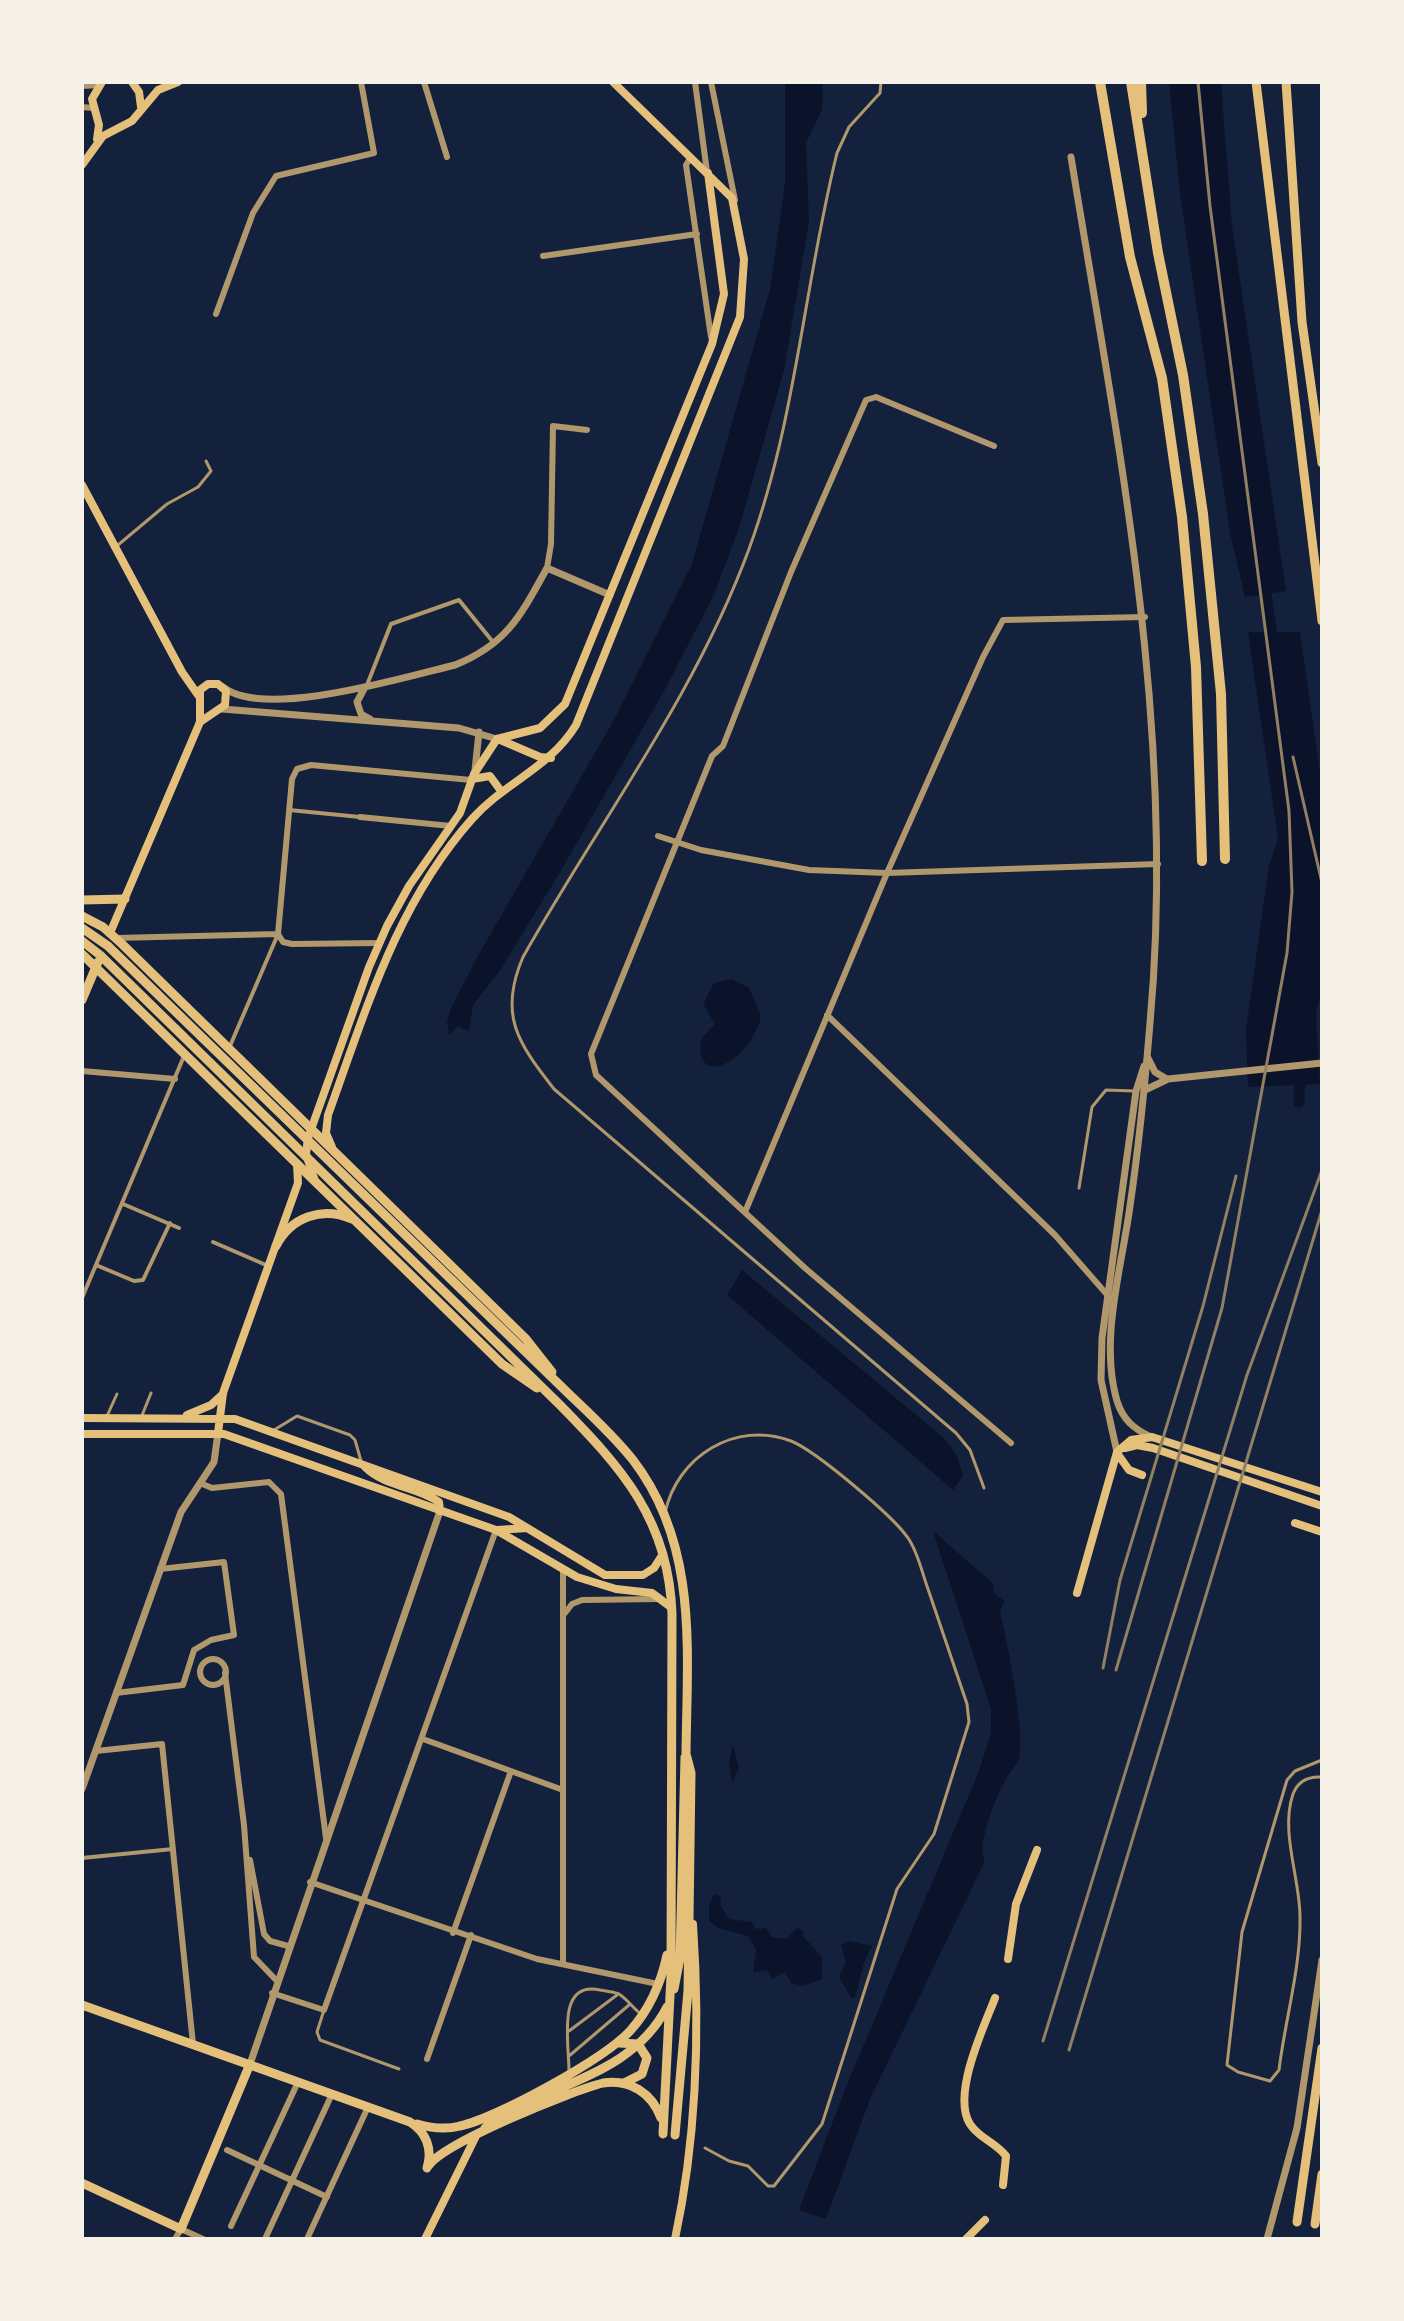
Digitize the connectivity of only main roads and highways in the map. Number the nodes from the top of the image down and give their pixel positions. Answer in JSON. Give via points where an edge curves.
{"nodes":[{"id":1,"x":132,"y":82,"type":"edge"},
{"id":2,"x":178,"y":82,"type":"edge"},
{"id":3,"x":613,"y":82,"type":"edge"},
{"id":4,"x":1100,"y":82,"type":"edge"},
{"id":5,"x":1131,"y":82,"type":"edge"},
{"id":6,"x":1141,"y":82,"type":"edge"},
{"id":7,"x":1256,"y":82,"type":"edge"},
{"id":8,"x":1286,"y":82,"type":"edge"},
{"id":9,"x":100,"y":83,"type":"edge"},
{"id":10,"x":141,"y":108,"type":"junction"},
{"id":11,"x":94,"y":111,"type":"junction"},
{"id":12,"x":117,"y":126,"type":"junction"},
{"id":13,"x":96,"y":144,"type":"junction"},
{"id":14,"x":1145,"y":163,"type":"junction"},
{"id":15,"x":82,"y":165,"type":"edge"},
{"id":16,"x":707,"y":172,"type":"junction"},
{"id":17,"x":1321,"y":454,"type":"edge"},
{"id":18,"x":1322,"y":463,"type":"edge"},
{"id":19,"x":82,"y":485,"type":"edge"},
{"id":20,"x":1321,"y":605,"type":"edge"},
{"id":21,"x":1322,"y":621,"type":"edge"},
{"id":22,"x":182,"y":672,"type":"junction"},
{"id":23,"x":208,"y":684,"type":"junction"},
{"id":24,"x":199,"y":699,"type":"junction"},
{"id":25,"x":218,"y":711,"type":"junction"},
{"id":26,"x":200,"y":722,"type":"junction"},
{"id":27,"x":530,"y":732,"type":"junction"},
{"id":28,"x":497,"y":739,"type":"junction"},
{"id":29,"x":537,"y":756,"type":"junction"},
{"id":30,"x":551,"y":758,"type":"junction"},
{"id":31,"x":472,"y":777,"type":"junction"},
{"id":32,"x":501,"y":791,"type":"junction"},
{"id":33,"x":1225,"y":859,"type":"dead end"},
{"id":34,"x":1202,"y":861,"type":"dead end"},
{"id":35,"x":125,"y":899,"type":"junction"},
{"id":36,"x":82,"y":900,"type":"edge"},
{"id":37,"x":82,"y":916,"type":"edge"},
{"id":38,"x":82,"y":928,"type":"edge"},
{"id":39,"x":113,"y":935,"type":"junction"},
{"id":40,"x":82,"y":941,"type":"edge"},
{"id":41,"x":82,"y":954,"type":"edge"},
{"id":42,"x":139,"y":960,"type":"junction"},
{"id":43,"x":96,"y":967,"type":"junction"},
{"id":44,"x":82,"y":1000,"type":"edge"},
{"id":45,"x":199,"y":1019,"type":"junction"},
{"id":46,"x":238,"y":1057,"type":"junction"},
{"id":47,"x":199,"y":1067,"type":"junction"},
{"id":48,"x":238,"y":1105,"type":"junction"},
{"id":49,"x":311,"y":1129,"type":"junction"},
{"id":50,"x":334,"y":1151,"type":"junction"},
{"id":51,"x":295,"y":1161,"type":"junction"},
{"id":52,"x":316,"y":1181,"type":"junction"},
{"id":53,"x":373,"y":1189,"type":"junction"},
{"id":54,"x":364,"y":1228,"type":"junction"},
{"id":55,"x":412,"y":1228,"type":"junction"},
{"id":56,"x":373,"y":1237,"type":"junction"},
{"id":57,"x":276,"y":1246,"type":"junction"},
{"id":58,"x":412,"y":1276,"type":"junction"},
{"id":59,"x":223,"y":1393,"type":"junction"},
{"id":60,"x":569,"y":1394,"type":"junction"},
{"id":61,"x":559,"y":1404,"type":"junction"},
{"id":62,"x":180,"y":1417,"type":"junction"},
{"id":63,"x":220,"y":1417,"type":"junction"},
{"id":64,"x":82,"y":1418,"type":"edge"},
{"id":65,"x":95,"y":1418,"type":"junction"},
{"id":66,"x":218,"y":1433,"type":"junction"},
{"id":67,"x":82,"y":1434,"type":"edge"},
{"id":68,"x":95,"y":1434,"type":"junction"},
{"id":69,"x":317,"y":1448,"type":"junction"},
{"id":70,"x":1117,"y":1452,"type":"junction"},
{"id":71,"x":361,"y":1464,"type":"junction"},
{"id":72,"x":311,"y":1465,"type":"junction"},
{"id":73,"x":1108,"y":1482,"type":"junction"},
{"id":74,"x":1322,"y":1492,"type":"edge"},
{"id":75,"x":1322,"y":1506,"type":"edge"},
{"id":76,"x":440,"y":1511,"type":"junction"},
{"id":77,"x":1295,"y":1523,"type":"dead end"},
{"id":78,"x":534,"y":1529,"type":"junction"},
{"id":79,"x":496,"y":1530,"type":"junction"},
{"id":80,"x":1322,"y":1532,"type":"edge"},
{"id":81,"x":663,"y":1553,"type":"junction"},
{"id":82,"x":1077,"y":1593,"type":"dead end"},
{"id":83,"x":672,"y":1608,"type":"junction"},
{"id":84,"x":686,"y":1754,"type":"junction"},
{"id":85,"x":1037,"y":1850,"type":"dead end"},
{"id":86,"x":689,"y":1884,"type":"junction"},
{"id":87,"x":669,"y":1931,"type":"junction"},
{"id":88,"x":1008,"y":1959,"type":"dead end"},
{"id":89,"x":995,"y":1998,"type":"dead end"},
{"id":90,"x":82,"y":2005,"type":"edge"},
{"id":91,"x":616,"y":2045,"type":"junction"},
{"id":92,"x":1322,"y":2048,"type":"edge"},
{"id":93,"x":250,"y":2064,"type":"junction"},
{"id":94,"x":624,"y":2083,"type":"junction"},
{"id":95,"x":407,"y":2120,"type":"junction"},
{"id":96,"x":485,"y":2128,"type":"junction"},
{"id":97,"x":675,"y":2135,"type":"dead end"},
{"id":98,"x":1322,"y":2174,"type":"edge"},
{"id":99,"x":82,"y":2183,"type":"edge"},
{"id":100,"x":1003,"y":2185,"type":"dead end"},
{"id":101,"x":985,"y":2220,"type":"dead end"},
{"id":102,"x":1297,"y":2222,"type":"dead end"},
{"id":103,"x":1315,"y":2224,"type":"dead end"},
{"id":104,"x":425,"y":2239,"type":"edge"},
{"id":105,"x":675,"y":2239,"type":"edge"},
{"id":106,"x":966,"y":2239,"type":"edge"}],
"edges":[{"from":1,"to":10,"type":"main road"},
{"from":2,"to":10,"type":"main road","via":[[158,90]]},
{"from":3,"to":16,"type":"main road"},
{"from":4,"to":34,"type":"highway","via":[[1130,257],[1162,378],[1182,517],[1196,667]]},
{"from":5,"to":14,"type":"highway"},
{"from":6,"to":14,"type":"highway"},
{"from":7,"to":20,"type":"main road"},
{"from":8,"to":17,"type":"main road","via":[[1302,322]]},
{"from":9,"to":11,"type":"main road"},
{"from":10,"to":12,"type":"main road","via":[[132,121]]},
{"from":11,"to":12,"type":"main road"},
{"from":11,"to":13,"type":"main road","via":[[99,125]]},
{"from":12,"to":13,"type":"main road"},
{"from":13,"to":15,"type":"main road"},
{"from":14,"to":33,"type":"highway","via":[[1183,375],[1211,584],[1221,694]]},
{"from":16,"to":27,"type":"main road","via":[[724,294],[712,344],[565,704],[553,719]]},
{"from":16,"to":30,"type":"main road","via":[[735,204],[744,269],[734,336],[580,715]]},
{"from":17,"to":18,"type":"main road"},
{"from":19,"to":22,"type":"main road"},
{"from":20,"to":21,"type":"main road"},
{"from":22,"to":23,"type":"main road"},
{"from":22,"to":24,"type":"main road"},
{"from":23,"to":24,"type":"main road"},
{"from":23,"to":25,"type":"main road","via":[[222,687],[227,696]]},
{"from":24,"to":25,"type":"main road","via":[[205,711]]},
{"from":24,"to":26,"type":"main road"},
{"from":25,"to":26,"type":"main road"},
{"from":26,"to":35,"type":"main road"},
{"from":27,"to":28,"type":"main road"},
{"from":27,"to":29,"type":"main road","via":[[529,746]]},
{"from":28,"to":29,"type":"main road"},
{"from":28,"to":31,"type":"main road"},
{"from":29,"to":30,"type":"main road"},
{"from":30,"to":32,"type":"main road"},
{"from":31,"to":32,"type":"main road","via":[[490,776]]},
{"from":31,"to":49,"type":"main road","via":[[460,813],[409,886],[380,943]]},
{"from":32,"to":50,"type":"main road","via":[[444,855],[379,971],[328,1115],[326,1133]]},
{"from":35,"to":36,"type":"main road"},
{"from":35,"to":39,"type":"main road"},
{"from":37,"to":39,"type":"main road"},
{"from":38,"to":60,"type":"main road","via":[[108,946]]},
{"from":39,"to":42,"type":"main road"},
{"from":39,"to":43,"type":"main road"},
{"from":40,"to":61,"type":"main road"},
{"from":41,"to":43,"type":"main road"},
{"from":42,"to":43,"type":"main road","via":[[111,955]]},
{"from":42,"to":45,"type":"main road"},
{"from":43,"to":44,"type":"main road"},
{"from":43,"to":47,"type":"main road"},
{"from":45,"to":46,"type":"main road"},
{"from":45,"to":47,"type":"main road","via":[[181,1023],[175,1034]]},
{"from":46,"to":48,"type":"main road","via":[[261,1090],[251,1104]]},
{"from":46,"to":49,"type":"main road"},
{"from":47,"to":48,"type":"main road"},
{"from":48,"to":51,"type":"main road"},
{"from":49,"to":50,"type":"main road"},
{"from":49,"to":52,"type":"main road","via":[[306,1154]]},
{"from":50,"to":53,"type":"main road"},
{"from":51,"to":52,"type":"main road"},
{"from":51,"to":57,"type":"main road","via":[[298,1183]]},
{"from":52,"to":54,"type":"main road"},
{"from":53,"to":55,"type":"main road"},
{"from":53,"to":56,"type":"main road","via":[[351,1198]]},
{"from":54,"to":56,"type":"main road"},
{"from":54,"to":57,"type":"main road","via":[[342,1215],[315,1214],[292,1225]]},
{"from":55,"to":58,"type":"main road","via":[[434,1259],[430,1271]]},
{"from":55,"to":60,"type":"main road","via":[[526,1339]]},
{"from":56,"to":58,"type":"main road"},
{"from":57,"to":59,"type":"main road"},
{"from":58,"to":61,"type":"main road","via":[[502,1364]]},
{"from":59,"to":62,"type":"main road","via":[[211,1405]]},
{"from":59,"to":63,"type":"main road"},
{"from":60,"to":84,"type":"main road","via":[[632,1459],[665,1516],[678,1552],[685,1593]]},
{"from":61,"to":81,"type":"main road","via":[[626,1476],[647,1510]]},
{"from":62,"to":63,"type":"main road"},
{"from":62,"to":65,"type":"main road"},
{"from":63,"to":66,"type":"main road"},
{"from":63,"to":69,"type":"main road"},
{"from":64,"to":65,"type":"main road"},
{"from":65,"to":68,"type":"main road"},
{"from":66,"to":68,"type":"main road"},
{"from":66,"to":72,"type":"main road"},
{"from":67,"to":68,"type":"main road"},
{"from":69,"to":71,"type":"main road"},
{"from":69,"to":72,"type":"main road"},
{"from":70,"to":73,"type":"main road"},
{"from":70,"to":73,"type":"main road","via":[[1141,1475],[1123,1471]]},
{"from":70,"to":74,"type":"main road","via":[[1131,1440],[1152,1437]]},
{"from":70,"to":75,"type":"main road","via":[[1137,1445],[1153,1448]]},
{"from":71,"to":76,"type":"main road","via":[[383,1480],[431,1497],[439,1502]]},
{"from":71,"to":78,"type":"main road"},
{"from":72,"to":76,"type":"main road"},
{"from":73,"to":82,"type":"main road"},
{"from":76,"to":79,"type":"main road"},
{"from":77,"to":80,"type":"main road"},
{"from":78,"to":79,"type":"main road"},
{"from":78,"to":81,"type":"main road","via":[[589,1568],[610,1576],[645,1574]]},
{"from":79,"to":83,"type":"main road","via":[[563,1570],[602,1586],[652,1593]]},
{"from":81,"to":83,"type":"main road"},
{"from":83,"to":87,"type":"main road"},
{"from":84,"to":86,"type":"main road","via":[[691,1773]]},
{"from":84,"to":96,"type":"main road","via":[[680,1963],[664,2013],[646,2038],[617,2062],[507,2111]]},
{"from":85,"to":88,"type":"main road","via":[[1016,1904]]},
{"from":86,"to":97,"type":"main road","via":[[688,1991]]},
{"from":86,"to":105,"type":"main road","via":[[697,1980],[696,2063]]},
{"from":87,"to":91,"type":"main road","via":[[658,1984],[642,2015]]},
{"from":87,"to":94,"type":"main road","via":[[663,2134],[652,2101]]},
{"from":89,"to":100,"type":"main road","via":[[969,2065],[967,2111],[972,2128],[1006,2156]]},
{"from":90,"to":93,"type":"main road"},
{"from":91,"to":94,"type":"main road","via":[[635,2042],[646,2055],[642,2074]]},
{"from":91,"to":95,"type":"main road","via":[[569,2075],[465,2125],[439,2128]]},
{"from":92,"to":102,"type":"main road"},
{"from":93,"to":95,"type":"main road"},
{"from":93,"to":99,"type":"main road","via":[[181,2229]]},
{"from":94,"to":96,"type":"main road","via":[[594,2085]]},
{"from":95,"to":96,"type":"main road","via":[[427,2142],[427,2168],[442,2152]]},
{"from":96,"to":104,"type":"main road","via":[[469,2145]]},
{"from":98,"to":103,"type":"main road"},
{"from":101,"to":106,"type":"main road"}]}
